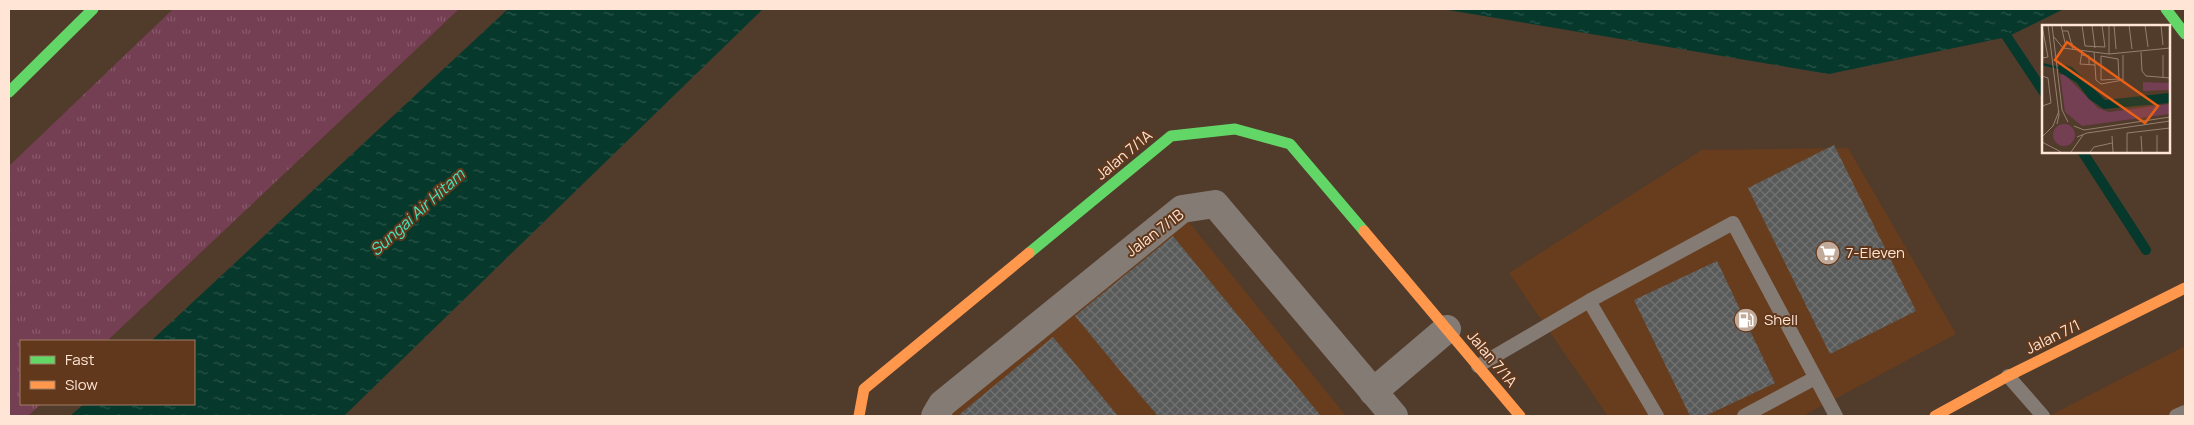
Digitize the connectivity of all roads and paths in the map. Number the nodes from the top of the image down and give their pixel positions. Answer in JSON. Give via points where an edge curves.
{"nodes":[{"id":1,"x":93,"y":9,"type":"edge"},
{"id":2,"x":2166,"y":9,"type":"edge"},
{"id":3,"x":2185,"y":34,"type":"edge"},
{"id":4,"x":9,"y":92,"type":"edge"},
{"id":5,"x":2185,"y":288,"type":"edge"},
{"id":6,"x":1589,"y":301,"type":"junction"},
{"id":7,"x":1447,"y":329,"type":"junction"},
{"id":8,"x":1478,"y":366,"type":"junction"},
{"id":9,"x":2008,"y":376,"type":"junction"},
{"id":10,"x":1815,"y":378,"type":"junction"},
{"id":11,"x":1372,"y":392,"type":"junction"},
{"id":12,"x":2185,"y":412,"type":"edge"},
{"id":13,"x":859,"y":416,"type":"edge"},
{"id":14,"x":935,"y":416,"type":"edge"},
{"id":15,"x":1394,"y":416,"type":"edge"},
{"id":16,"x":1520,"y":416,"type":"edge"},
{"id":17,"x":1657,"y":416,"type":"edge"},
{"id":18,"x":1744,"y":416,"type":"edge"},
{"id":19,"x":1836,"y":416,"type":"edge"},
{"id":20,"x":1935,"y":416,"type":"edge"},
{"id":21,"x":2043,"y":416,"type":"edge"},
{"id":22,"x":2176,"y":416,"type":"edge"}],
"edges":[{"from":1,"to":4,"type":"street"},
{"from":2,"to":3,"type":"street"},
{"from":5,"to":9,"type":"street","name":"Jalan 7/1"},
{"from":6,"to":8,"type":"lane"},
{"from":6,"to":10,"type":"lane","via":[[1733,223]]},
{"from":6,"to":17,"type":"lane"},
{"from":7,"to":8,"type":"street","name":"Jalan 7/1A"},
{"from":7,"to":11,"type":"street"},
{"from":7,"to":13,"type":"street","name":"Jalan 7/1A","via":[[1290,144],[1236,129],[1171,136],[864,390]]},
{"from":8,"to":16,"type":"street","name":"Jalan 7/1A"},
{"from":9,"to":20,"type":"street","name":"Jalan 7/1"},
{"from":9,"to":21,"type":"lane"},
{"from":10,"to":18,"type":"lane"},
{"from":10,"to":19,"type":"lane"},
{"from":11,"to":14,"type":"street","name":"Jalan 7/1B","via":[[1215,204],[1182,209],[942,404]]},
{"from":11,"to":15,"type":"street","name":"Jalan 7/1B"},
{"from":12,"to":22,"type":"lane"}]}
